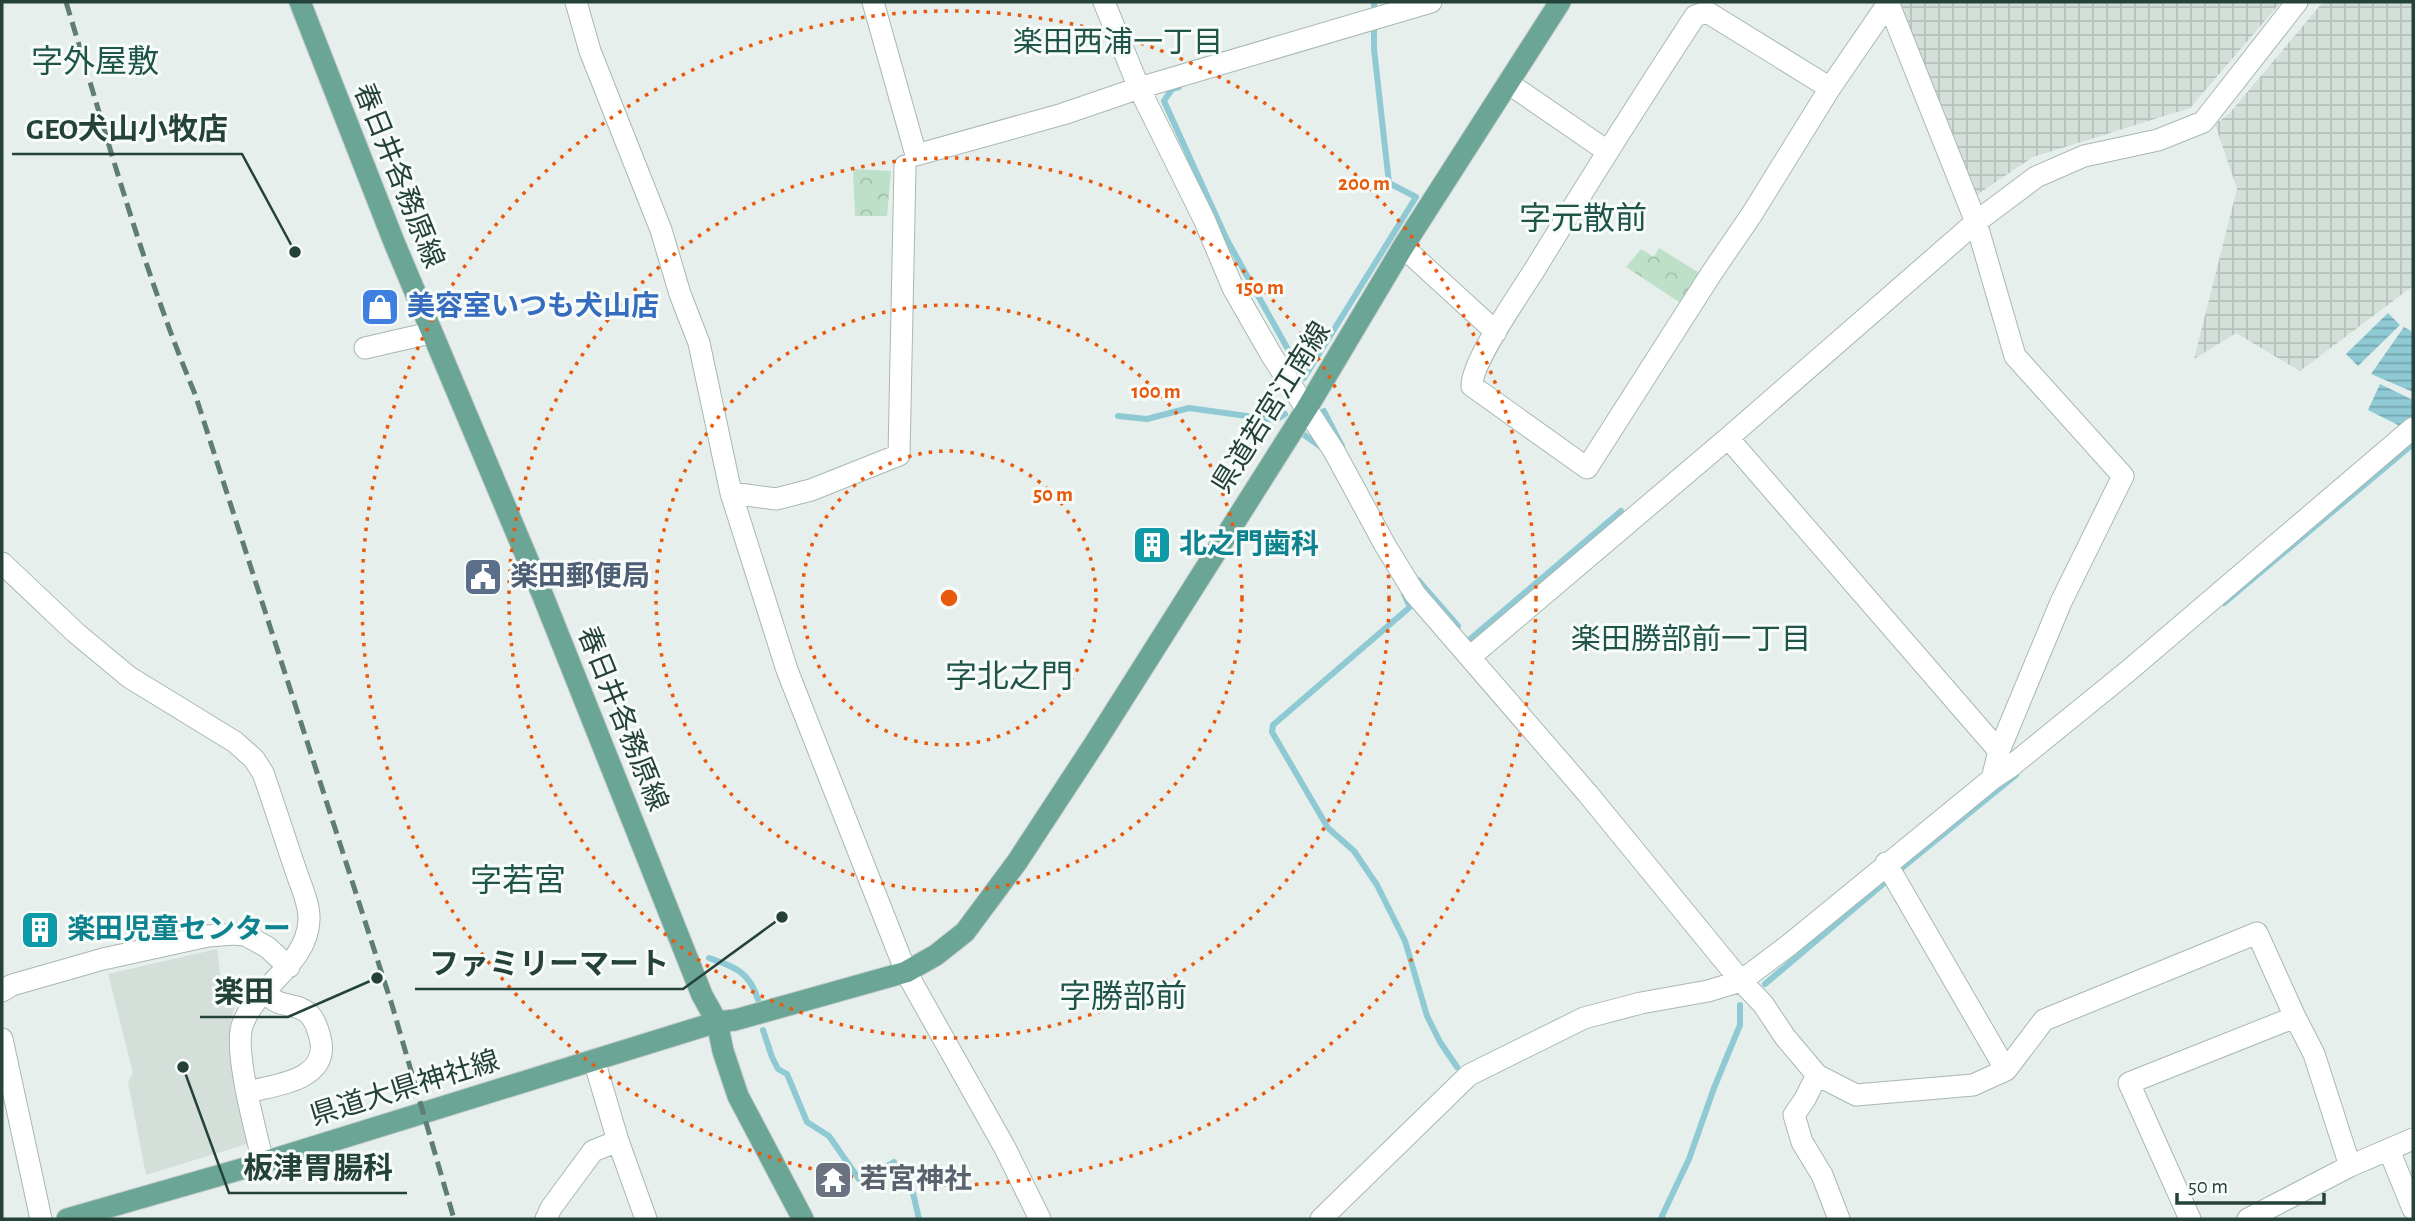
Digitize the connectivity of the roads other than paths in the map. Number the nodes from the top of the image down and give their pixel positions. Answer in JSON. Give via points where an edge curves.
{"nodes":[{"id":1,"x":300,"y":2,"type":"edge"},
{"id":2,"x":576,"y":2,"type":"edge"},
{"id":3,"x":873,"y":2,"type":"edge"},
{"id":4,"x":1104,"y":2,"type":"edge"},
{"id":5,"x":1431,"y":2,"type":"edge"},
{"id":6,"x":1560,"y":2,"type":"edge"},
{"id":7,"x":1889,"y":2,"type":"edge"},
{"id":8,"x":2297,"y":2,"type":"edge"},
{"id":9,"x":1369,"y":14,"type":"edge"},
{"id":10,"x":1508,"y":83,"type":"junction"},
{"id":11,"x":1139,"y":88,"type":"junction"},
{"id":12,"x":1830,"y":88,"type":"junction"},
{"id":13,"x":1607,"y":151,"type":"junction"},
{"id":14,"x":905,"y":166,"type":"dead end"},
{"id":15,"x":1976,"y":222,"type":"junction"},
{"id":16,"x":1404,"y":247,"type":"junction"},
{"id":17,"x":1496,"y":332,"type":"junction"},
{"id":18,"x":430,"y":333,"type":"junction"},
{"id":19,"x":365,"y":348,"type":"dead end"},
{"id":20,"x":1307,"y":408,"type":"junction"},
{"id":21,"x":2413,"y":428,"type":"edge"},
{"id":22,"x":1728,"y":438,"type":"junction"},
{"id":23,"x":731,"y":493,"type":"junction"},
{"id":24,"x":2,"y":563,"type":"edge"},
{"id":25,"x":1470,"y":657,"type":"junction"},
{"id":26,"x":1999,"y":751,"type":"junction"},
{"id":27,"x":1992,"y":779,"type":"junction"},
{"id":28,"x":1886,"y":863,"type":"junction"},
{"id":29,"x":289,"y":967,"type":"junction"},
{"id":30,"x":906,"y":972,"type":"junction"},
{"id":31,"x":1741,"y":981,"type":"junction"},
{"id":32,"x":2,"y":991,"type":"edge"},
{"id":33,"x":265,"y":992,"type":"junction"},
{"id":34,"x":2295,"y":1017,"type":"junction"},
{"id":35,"x":717,"y":1022,"type":"junction"},
{"id":36,"x":2,"y":1039,"type":"edge"},
{"id":37,"x":594,"y":1060,"type":"junction"},
{"id":38,"x":2006,"y":1070,"type":"junction"},
{"id":39,"x":1817,"y":1075,"type":"junction"},
{"id":40,"x":248,"y":1092,"type":"junction"},
{"id":41,"x":2413,"y":1139,"type":"edge"},
{"id":42,"x":618,"y":1141,"type":"junction"},
{"id":43,"x":2389,"y":1150,"type":"junction"},
{"id":44,"x":263,"y":1162,"type":"junction"},
{"id":45,"x":2350,"y":1166,"type":"junction"},
{"id":46,"x":2413,"y":1209,"type":"edge"},
{"id":47,"x":41,"y":1219,"type":"edge"},
{"id":48,"x":67,"y":1219,"type":"edge"},
{"id":49,"x":546,"y":1219,"type":"edge"},
{"id":50,"x":646,"y":1219,"type":"edge"},
{"id":51,"x":803,"y":1219,"type":"edge"},
{"id":52,"x":1040,"y":1219,"type":"edge"},
{"id":53,"x":1321,"y":1219,"type":"edge"},
{"id":54,"x":1839,"y":1219,"type":"edge"},
{"id":55,"x":2190,"y":1219,"type":"edge"},
{"id":56,"x":2248,"y":1219,"type":"edge"}],
"edges":[{"from":1,"to":18,"type":"main road","name":"春日井各務原線"},
{"from":2,"to":23,"type":"street","via":[[590,51],[661,230],[699,342]]},
{"from":3,"to":11,"type":"street","via":[[916,155]]},
{"from":4,"to":11,"type":"street"},
{"from":5,"to":9,"type":"street"},
{"from":6,"to":10,"type":"main road","name":"県道若宮江南線"},
{"from":7,"to":12,"type":"street"},
{"from":7,"to":15,"type":"street"},
{"from":8,"to":15,"type":"street","via":[[2203,122],[2158,140],[2084,156],[2036,177]]},
{"from":9,"to":11,"type":"street"},
{"from":10,"to":13,"type":"street"},
{"from":10,"to":16,"type":"main road","name":"県道若宮江南線"},
{"from":11,"to":20,"type":"street","via":[[1233,288]]},
{"from":12,"to":13,"type":"street","via":[[1707,12],[1695,16]]},
{"from":12,"to":17,"type":"street","via":[[1587,468],[1472,386]]},
{"from":13,"to":17,"type":"street"},
{"from":14,"to":23,"type":"street","via":[[899,455],[776,499]]},
{"from":15,"to":22,"type":"street"},
{"from":15,"to":26,"type":"street","via":[[2015,356],[2123,476],[2061,601]]},
{"from":16,"to":17,"type":"street"},
{"from":16,"to":20,"type":"main road","name":"県道若宮江南線"},
{"from":18,"to":19,"type":"street"},
{"from":18,"to":35,"type":"main road","name":"春日井各務原線"},
{"from":20,"to":25,"type":"street","via":[[1415,594]]},
{"from":20,"to":30,"type":"main road","name":"県道若宮江南線","via":[[1017,862],[965,932]]},
{"from":21,"to":27,"type":"street","via":[[2127,672]]},
{"from":22,"to":25,"type":"street"},
{"from":22,"to":26,"type":"street"},
{"from":23,"to":30,"type":"street","via":[[787,670]]},
{"from":24,"to":29,"type":"street","via":[[129,677],[209,725],[254,759],[263,772],[309,918]]},
{"from":25,"to":31,"type":"street"},
{"from":26,"to":27,"type":"street"},
{"from":27,"to":28,"type":"street"},
{"from":28,"to":31,"type":"street"},
{"from":28,"to":38,"type":"street"},
{"from":29,"to":32,"type":"street","via":[[245,935],[208,936],[103,959]]},
{"from":29,"to":33,"type":"street"},
{"from":30,"to":35,"type":"main road","name":"県道若宮江南線"},
{"from":30,"to":52,"type":"street","via":[[999,1136]]},
{"from":31,"to":39,"type":"street"},
{"from":31,"to":53,"type":"street","via":[[1584,1018],[1469,1075]]},
{"from":33,"to":40,"type":"street","via":[[247,1016],[240,1037]]},
{"from":33,"to":40,"type":"street","via":[[278,1004],[308,1013],[318,1028],[322,1047],[318,1062],[298,1079]]},
{"from":34,"to":38,"type":"street","via":[[2257,933],[2044,1020]]},
{"from":34,"to":45,"type":"street","via":[[2314,1054]]},
{"from":34,"to":55,"type":"street","via":[[2129,1083]]},
{"from":35,"to":37,"type":"main road","name":"県道大県神社線"},
{"from":35,"to":51,"type":"main road","name":"春日井各務原線","via":[[738,1096]]},
{"from":36,"to":47,"type":"street"},
{"from":37,"to":42,"type":"street"},
{"from":37,"to":44,"type":"main road","name":"県道大県神社線"},
{"from":38,"to":39,"type":"street","via":[[1973,1085],[1856,1095]]},
{"from":39,"to":54,"type":"street","via":[[1794,1115]]},
{"from":40,"to":44,"type":"street"},
{"from":41,"to":43,"type":"street"},
{"from":42,"to":49,"type":"street","via":[[593,1151]]},
{"from":42,"to":50,"type":"street"},
{"from":43,"to":45,"type":"street"},
{"from":43,"to":46,"type":"street"},
{"from":44,"to":48,"type":"main road","name":"県道大県神社線"},
{"from":45,"to":56,"type":"street"}]}
